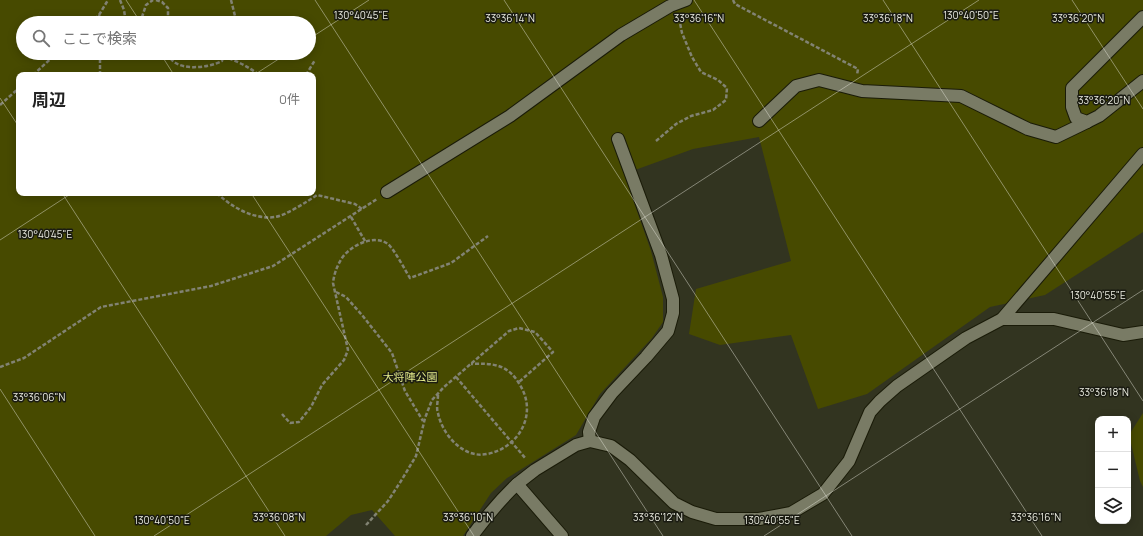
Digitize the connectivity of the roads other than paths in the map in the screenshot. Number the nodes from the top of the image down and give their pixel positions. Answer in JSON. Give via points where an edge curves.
{"nodes":[{"id":1,"x":681,"y":2,"type":"edge"},
{"id":2,"x":1143,"y":17,"type":"edge"},
{"id":3,"x":1143,"y":81,"type":"edge"},
{"id":4,"x":760,"y":121,"type":"dead end"},
{"id":5,"x":1086,"y":122,"type":"junction"},
{"id":6,"x":618,"y":139,"type":"dead end"},
{"id":7,"x":1143,"y":154,"type":"edge"},
{"id":8,"x":387,"y":192,"type":"road end"},
{"id":9,"x":1002,"y":319,"type":"junction"},
{"id":10,"x":1143,"y":332,"type":"edge"},
{"id":11,"x":590,"y":441,"type":"junction"},
{"id":12,"x":517,"y":484,"type":"junction"},
{"id":13,"x":472,"y":536,"type":"edge"},
{"id":14,"x":562,"y":536,"type":"edge"}],
"edges":[{"from":1,"to":8,"type":"street","via":[[620,35],[510,116]]},
{"from":2,"to":5,"type":"street","via":[[1072,88],[1072,107],[1076,118]]},
{"from":3,"to":5,"type":"street","via":[[1099,116]]},
{"from":4,"to":5,"type":"street","via":[[796,86],[819,80],[862,91],[961,96],[1028,129],[1056,137]]},
{"from":6,"to":11,"type":"street","via":[[661,255],[673,299],[673,313],[668,331],[612,393],[594,417],[589,432]]},
{"from":7,"to":9,"type":"street"},
{"from":9,"to":10,"type":"street","via":[[1054,319],[1123,335]]},
{"from":9,"to":11,"type":"street","via":[[966,338],[897,386],[880,401],[870,412],[849,461],[827,489],[791,513],[759,519],[716,519],[692,512],[674,502],[630,460],[611,446]]},
{"from":11,"to":12,"type":"street","via":[[576,445]]},
{"from":12,"to":13,"type":"street","via":[[486,516]]},
{"from":12,"to":14,"type":"street"}]}
